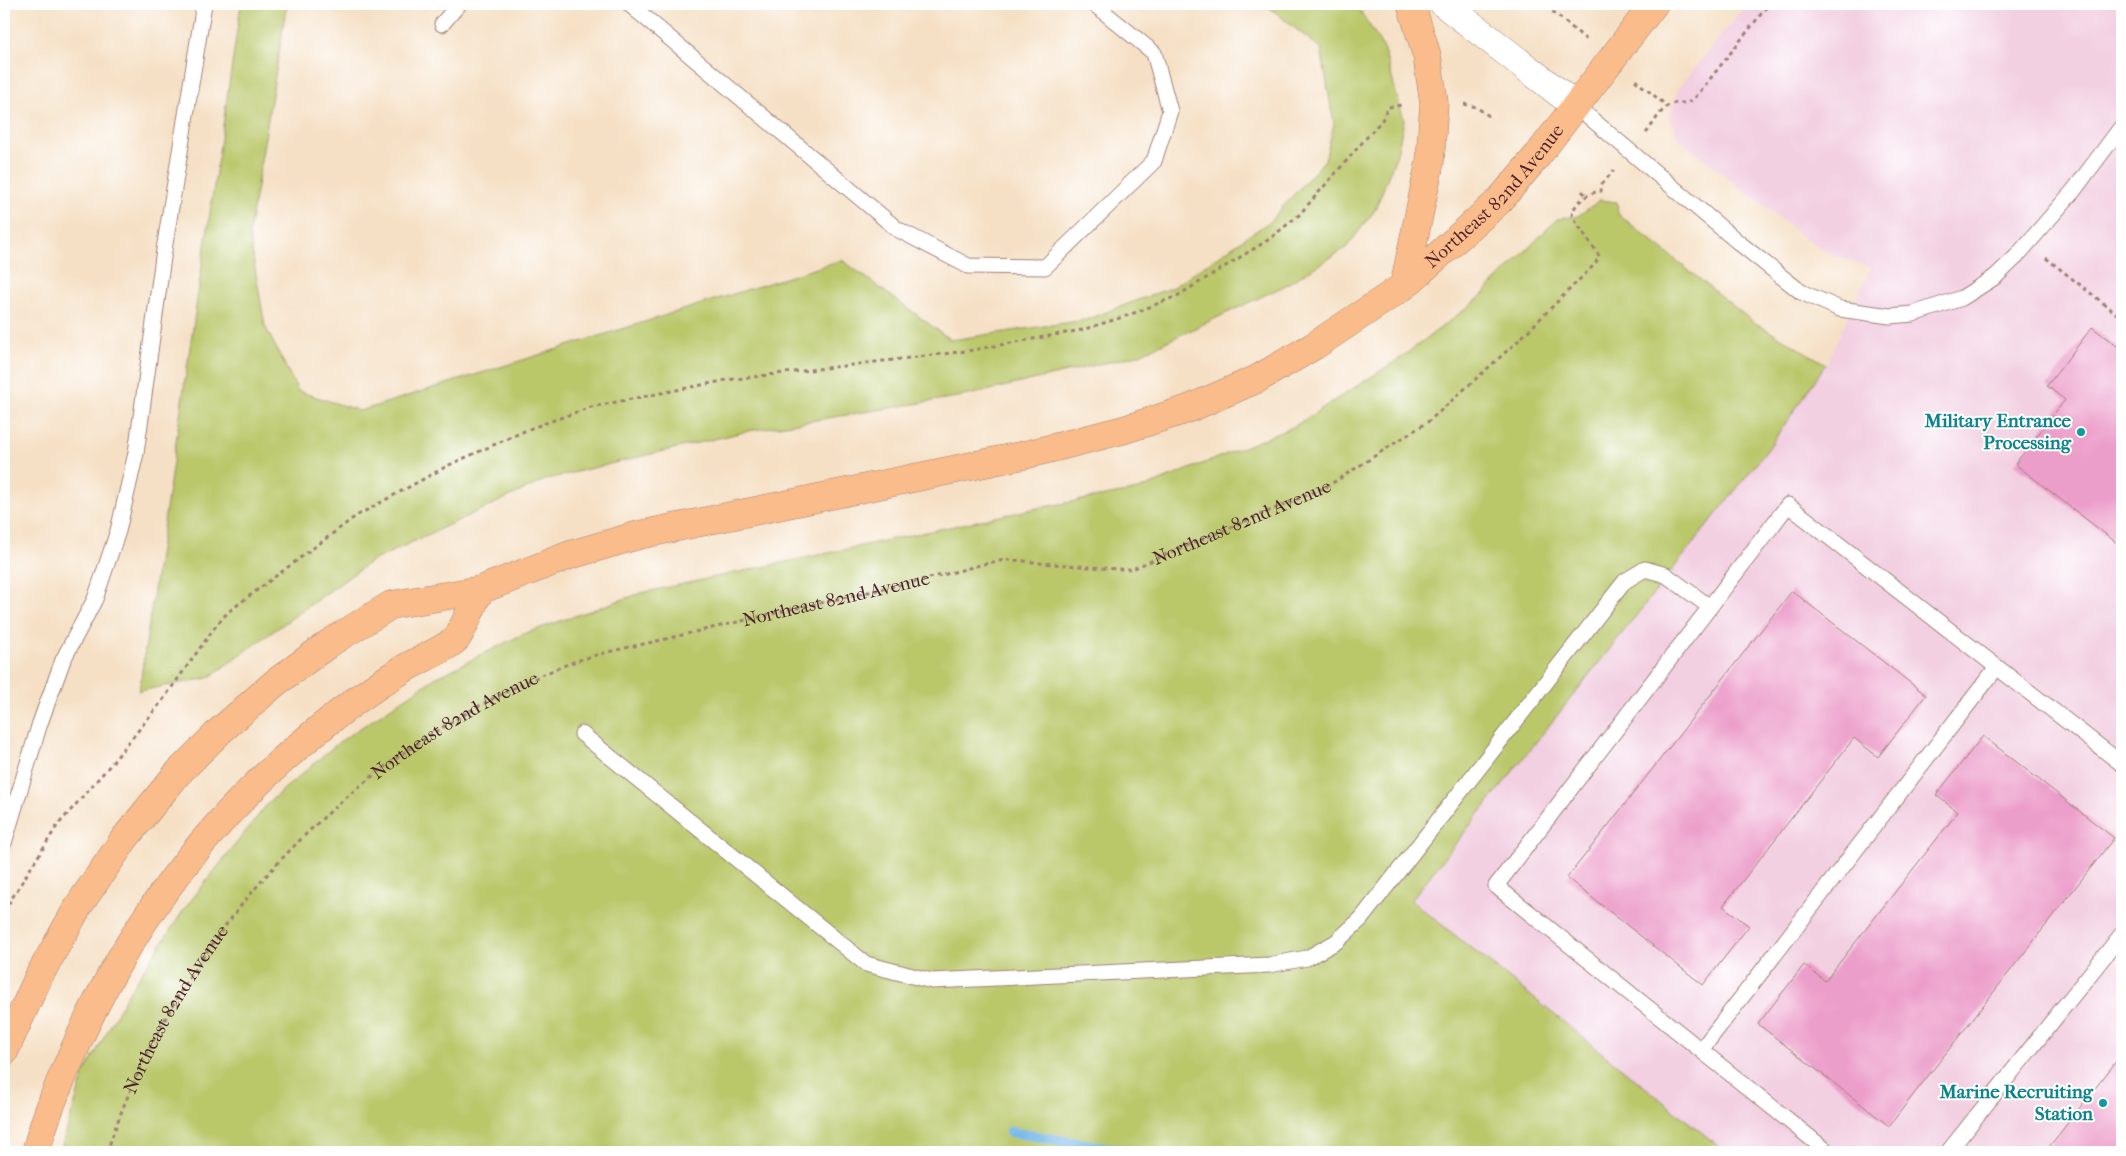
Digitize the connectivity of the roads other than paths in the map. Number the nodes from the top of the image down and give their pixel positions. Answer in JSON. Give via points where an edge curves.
{"nodes":[{"id":1,"x":204,"y":4,"type":"edge"},
{"id":2,"x":459,"y":4,"type":"edge"},
{"id":3,"x":629,"y":4,"type":"edge"},
{"id":4,"x":1094,"y":4,"type":"edge"},
{"id":5,"x":1411,"y":4,"type":"edge"},
{"id":6,"x":1444,"y":4,"type":"edge"},
{"id":7,"x":1654,"y":4,"type":"edge"},
{"id":8,"x":442,"y":24,"type":"dead end"},
{"id":9,"x":1576,"y":106,"type":"junction"},
{"id":10,"x":2122,"y":126,"type":"edge"},
{"id":11,"x":1404,"y":286,"type":"junction"},
{"id":12,"x":480,"y":590,"type":"junction"},
{"id":13,"x":1710,"y":607,"type":"junction"},
{"id":14,"x":1997,"y":667,"type":"junction"},
{"id":15,"x":582,"y":734,"type":"dead end"},
{"id":16,"x":2122,"y":764,"type":"edge"},
{"id":17,"x":4,"y":843,"type":"edge"},
{"id":18,"x":2122,"y":934,"type":"edge"},
{"id":19,"x":1700,"y":1050,"type":"junction"},
{"id":20,"x":4,"y":1052,"type":"edge"},
{"id":21,"x":36,"y":1152,"type":"edge"},
{"id":22,"x":1828,"y":1152,"type":"edge"},
{"id":23,"x":1948,"y":1152,"type":"edge"}],
"edges":[{"from":1,"to":17,"type":"lane","via":[[164,250],[136,453],[118,531],[95,599],[63,660],[40,723]]},
{"from":2,"to":8,"type":"lane"},
{"from":3,"to":4,"type":"lane","via":[[897,229],[968,266],[1046,268],[1154,161],[1170,111],[1154,53]]},
{"from":5,"to":11,"type":"main road","via":[[1427,56],[1434,103],[1430,162]]},
{"from":6,"to":9,"type":"street"},
{"from":7,"to":9,"type":"main road","name":"Northeast 82nd Avenue"},
{"from":9,"to":10,"type":"lane","via":[[1802,292],[1840,309],[1890,316],[1935,308],[1962,298],[1996,277],[2074,190]]},
{"from":9,"to":11,"type":"main road","name":"Northeast 82nd Avenue","via":[[1499,201]]},
{"from":11,"to":12,"type":"main road","name":"Northeast 82nd Avenue","via":[[1314,346],[1257,379],[1188,409],[1123,430],[1029,454],[639,535],[570,555]]},
{"from":12,"to":20,"type":"main road","name":"Northeast 82nd Avenue","via":[[391,605],[331,642],[275,683],[220,731],[177,774],[79,905],[39,976]]},
{"from":12,"to":21,"type":"main road","via":[[456,639],[368,691],[306,739],[251,789],[200,844],[158,899],[118,961],[68,1064]]},
{"from":13,"to":14,"type":"lane","via":[[1788,505]]},
{"from":13,"to":15,"type":"lane","via":[[1666,575],[1645,569],[1625,581],[1361,919],[1336,942],[1307,958],[1270,965],[932,981],[866,964]]},
{"from":13,"to":19,"type":"lane","via":[[1496,886]]},
{"from":14,"to":16,"type":"lane"},
{"from":14,"to":19,"type":"lane"},
{"from":18,"to":23,"type":"lane"},
{"from":19,"to":22,"type":"lane"}]}
